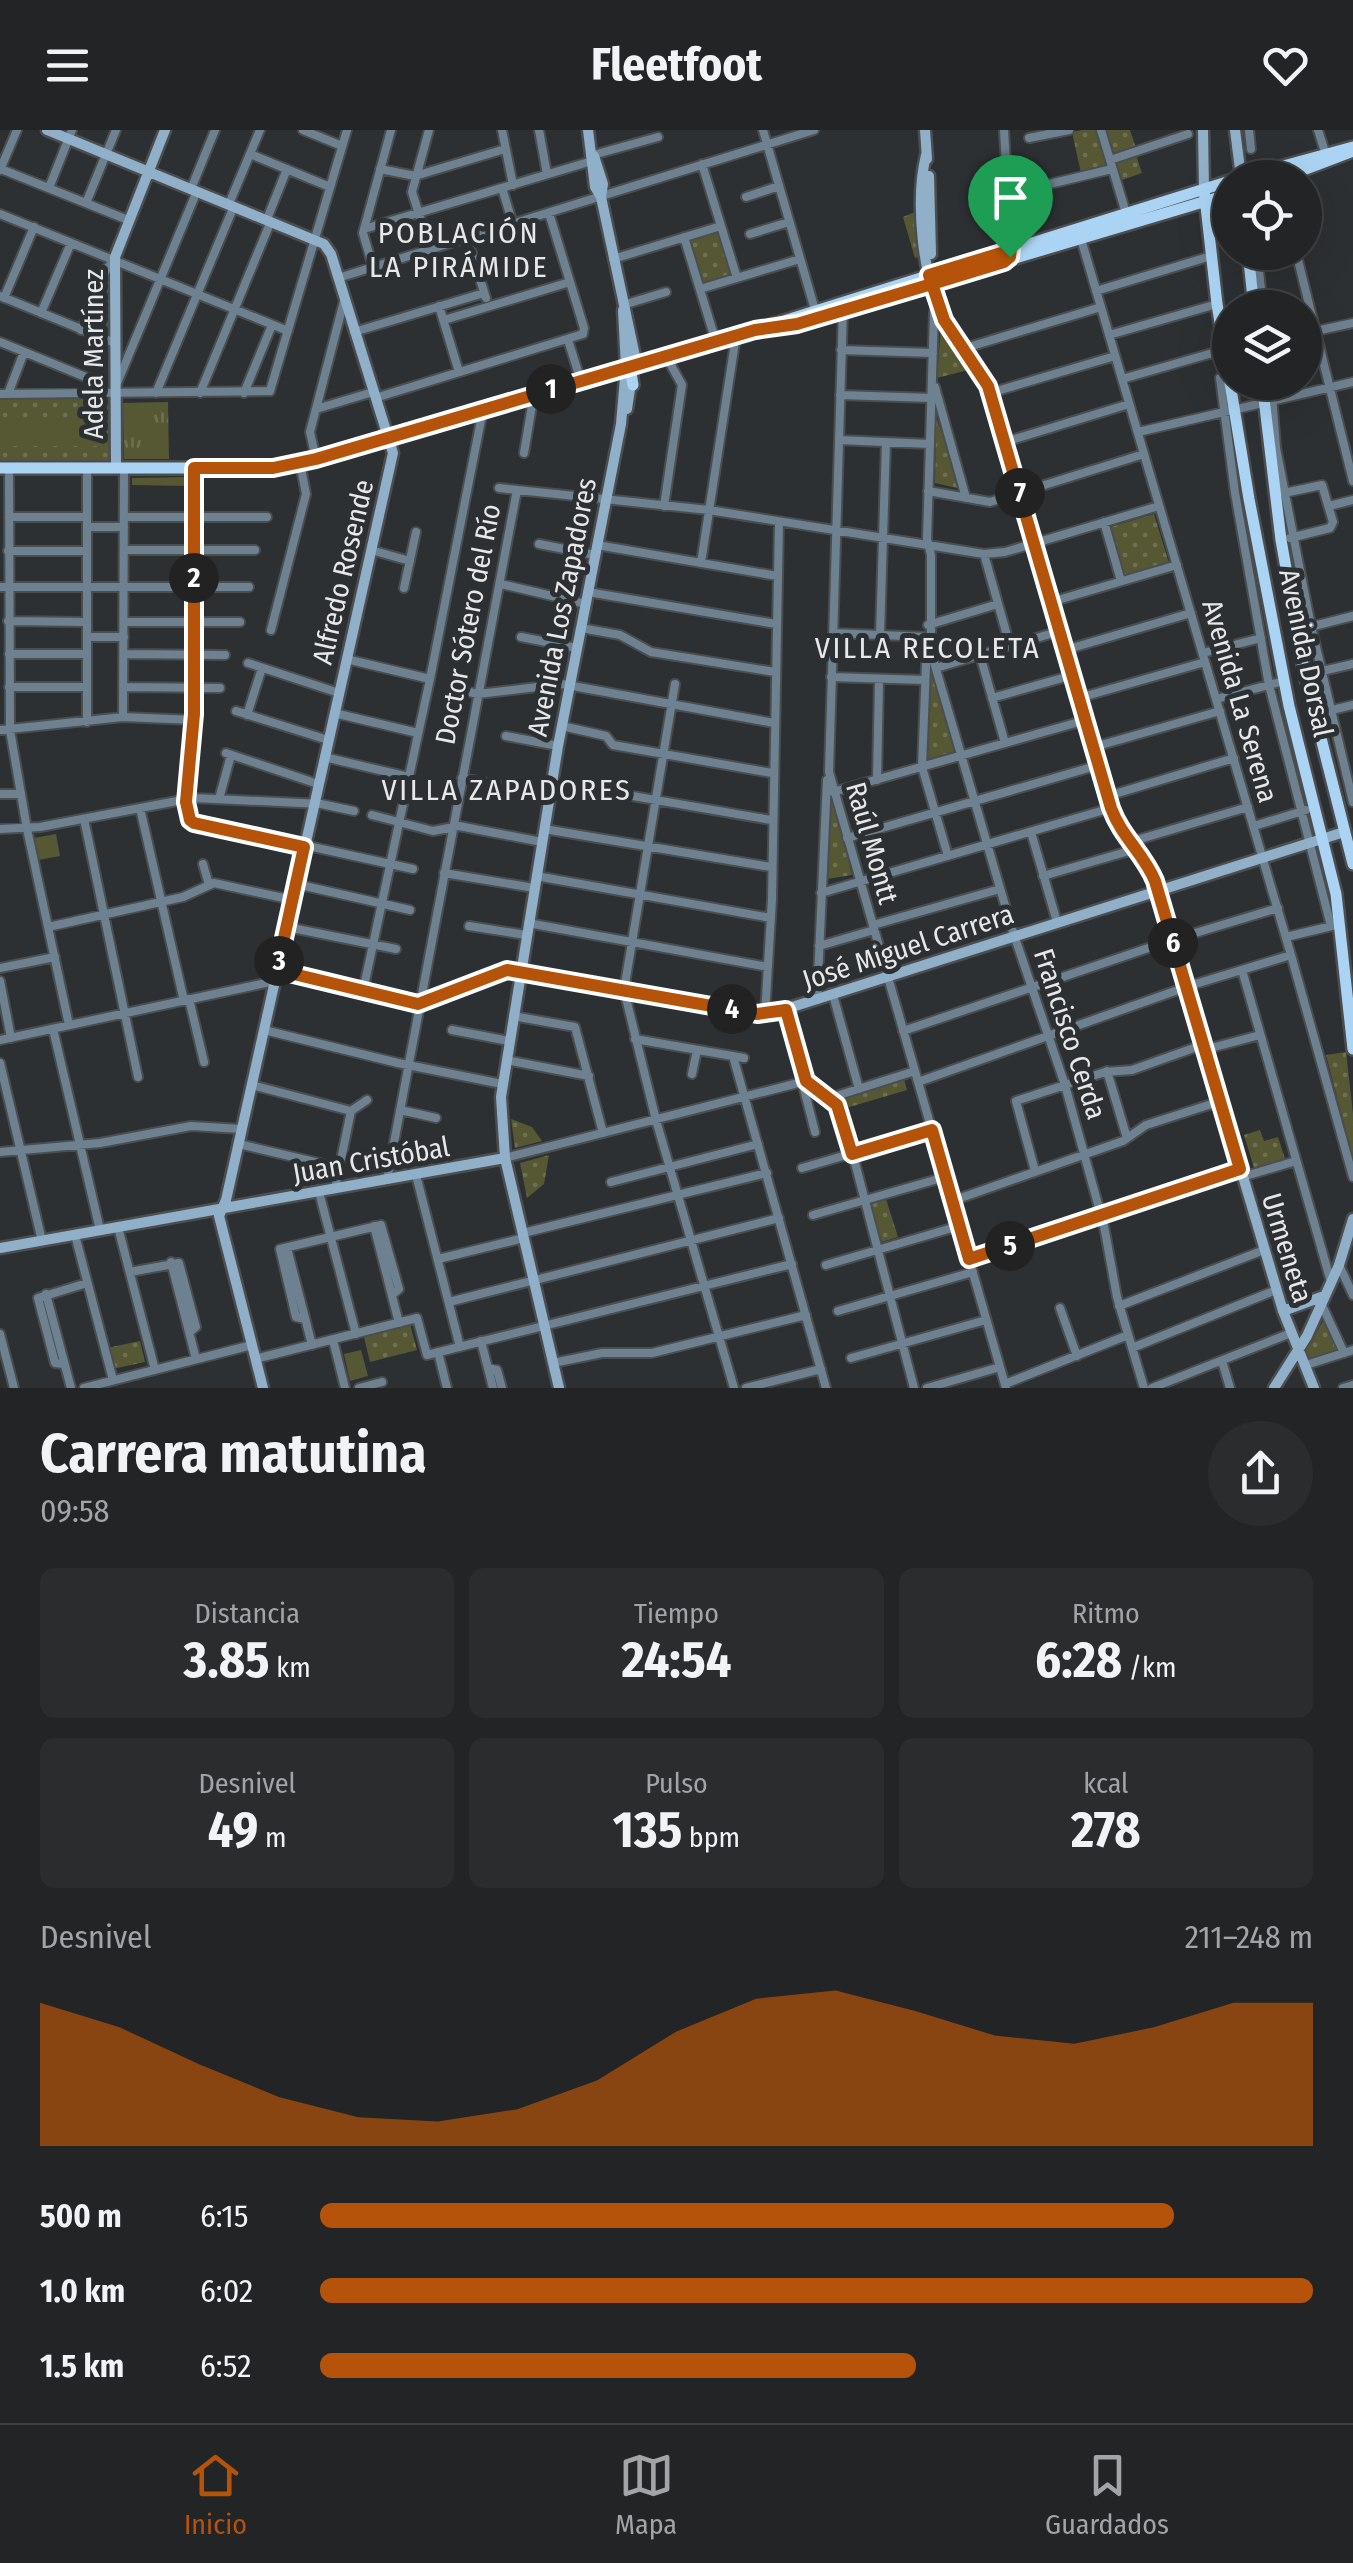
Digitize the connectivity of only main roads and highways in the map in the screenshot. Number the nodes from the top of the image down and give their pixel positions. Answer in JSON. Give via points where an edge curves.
{"nodes":[{"id":1,"x":1353,"y":149,"type":"edge"},
{"id":2,"x":1299,"y":160,"type":"edge"},
{"id":3,"x":1322,"y":161,"type":"edge"},
{"id":4,"x":1212,"y":190,"type":"edge"},
{"id":5,"x":1204,"y":195,"type":"junction"},
{"id":6,"x":1212,"y":195,"type":"edge"},
{"id":7,"x":1011,"y":250,"type":"junction"},
{"id":8,"x":1004,"y":262,"type":"junction"},
{"id":9,"x":930,"y":280,"type":"junction"},
{"id":10,"x":755,"y":330,"type":"junction"},
{"id":11,"x":625,"y":351,"type":"road end"},
{"id":12,"x":630,"y":366,"type":"junction"},
{"id":13,"x":632,"y":384,"type":"road end"},
{"id":14,"x":1268,"y":400,"type":"edge"},
{"id":15,"x":5,"y":468,"type":"edge"},
{"id":16,"x":1353,"y":864,"type":"edge"},
{"id":17,"x":1353,"y":1049,"type":"edge"}],
"edges":[{"from":1,"to":2,"type":"main road"},
{"from":1,"to":3,"type":"main road"},
{"from":4,"to":5,"type":"main road"},
{"from":5,"to":6,"type":"main road"},
{"from":5,"to":7,"type":"main road"},
{"from":5,"to":8,"type":"main road"},
{"from":5,"to":17,"type":"main road","name":"Avenida Dorsal","via":[[1244,504],[1309,809],[1324,840]]},
{"from":7,"to":8,"type":"main road"},
{"from":7,"to":9,"type":"main road"},
{"from":8,"to":9,"type":"main road"},
{"from":9,"to":10,"type":"main road"},
{"from":9,"to":10,"type":"main road","via":[[788,326]]},
{"from":10,"to":12,"type":"main road"},
{"from":11,"to":12,"type":"main road"},
{"from":12,"to":13,"type":"main road"},
{"from":12,"to":15,"type":"main road","via":[[273,468]]},
{"from":14,"to":16,"type":"main road","name":"Avenida Dorsal","via":[[1280,540],[1305,676]]}]}
